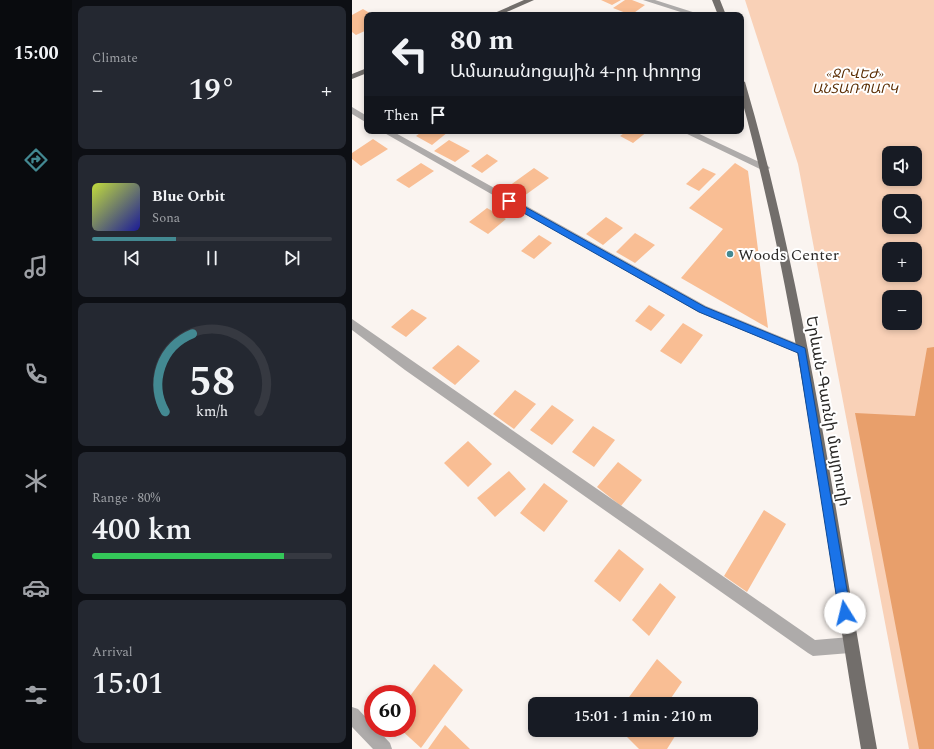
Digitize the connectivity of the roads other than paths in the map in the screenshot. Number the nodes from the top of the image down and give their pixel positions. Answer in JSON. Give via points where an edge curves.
{"nodes":[{"id":1,"x":530,"y":0,"type":"edge"},
{"id":2,"x":646,"y":0,"type":"edge"},
{"id":3,"x":716,"y":0,"type":"edge"},
{"id":4,"x":501,"y":12,"type":"edge"},
{"id":5,"x":688,"y":12,"type":"edge"},
{"id":6,"x":721,"y":12,"type":"edge"},
{"id":7,"x":364,"y":71,"type":"edge"},
{"id":8,"x":352,"y":77,"type":"edge"},
{"id":9,"x":744,"y":93,"type":"edge"},
{"id":10,"x":352,"y":110,"type":"edge"},
{"id":11,"x":364,"y":118,"type":"edge"},
{"id":12,"x":390,"y":134,"type":"edge"},
{"id":13,"x":691,"y":134,"type":"edge"},
{"id":14,"x":765,"y":168,"type":"junction"},
{"id":15,"x":352,"y":324,"type":"edge"},
{"id":16,"x":802,"y":350,"type":"junction"},
{"id":17,"x":850,"y":645,"type":"junction"},
{"id":18,"x":352,"y":715,"type":"edge"},
{"id":19,"x":384,"y":749,"type":"edge"},
{"id":20,"x":869,"y":749,"type":"edge"}],
"edges":[{"from":1,"to":4,"type":"main road"},
{"from":2,"to":5,"type":"street"},
{"from":3,"to":6,"type":"main road"},
{"from":7,"to":8,"type":"main road"},
{"from":9,"to":14,"type":"main road","name":"Երևան-Գառնի մայրուղի"},
{"from":10,"to":11,"type":"street"},
{"from":12,"to":16,"type":"street","via":[[702,309]]},
{"from":13,"to":14,"type":"street"},
{"from":14,"to":16,"type":"main road","name":"Երևան-Գառնի մայրուղի","via":[[786,261]]},
{"from":15,"to":17,"type":"street","via":[[408,366],[813,648]]},
{"from":16,"to":17,"type":"main road","name":"Երևան-Գառնի մայրուղի"},
{"from":17,"to":20,"type":"main road","name":"Երևան-Գառնի մայրուղի"},
{"from":18,"to":19,"type":"street"}]}
